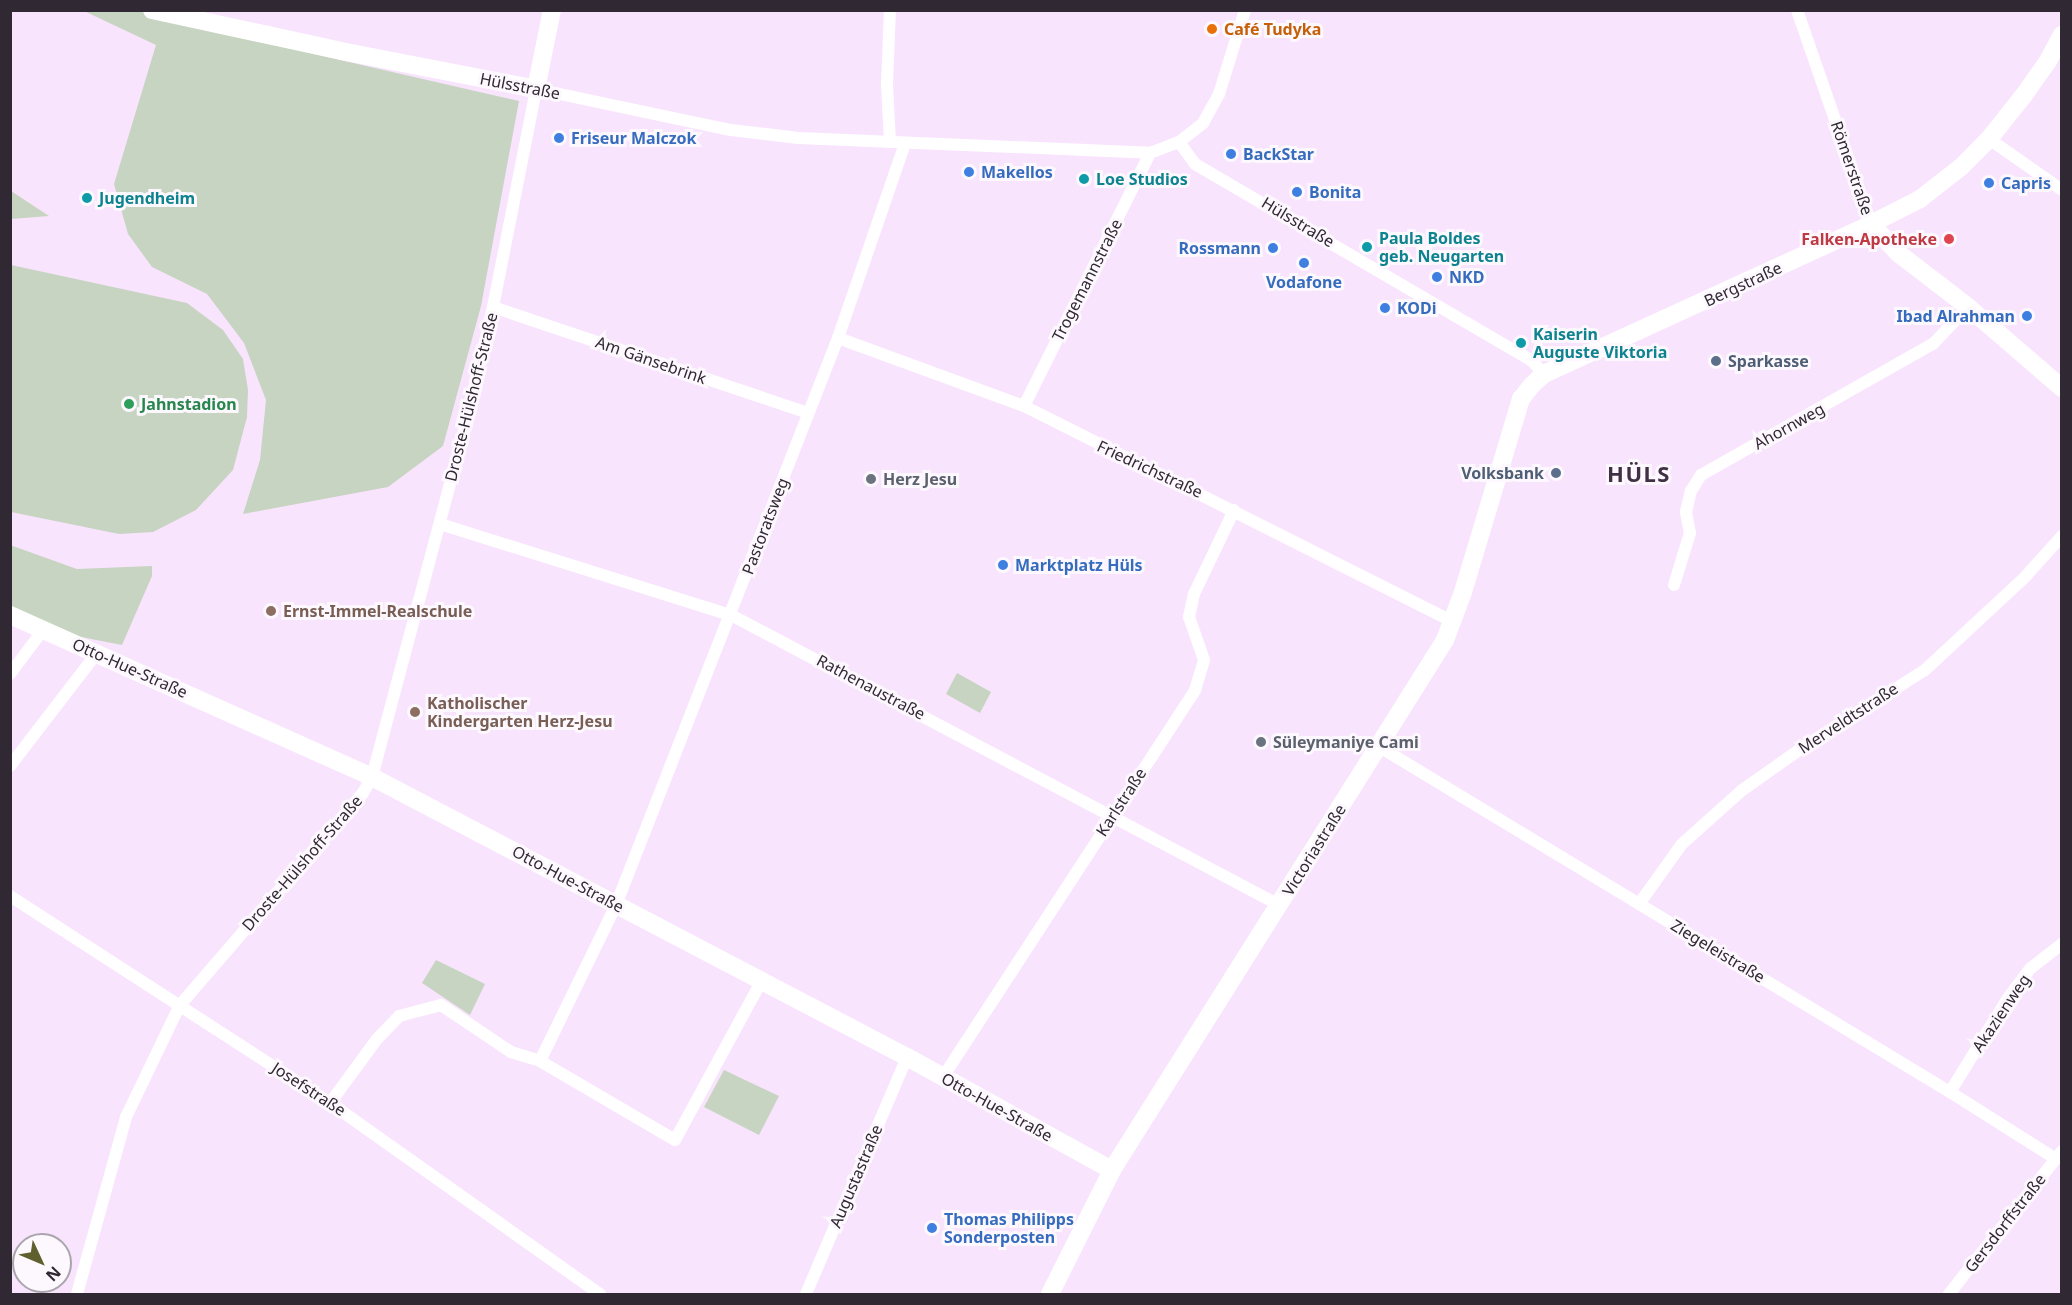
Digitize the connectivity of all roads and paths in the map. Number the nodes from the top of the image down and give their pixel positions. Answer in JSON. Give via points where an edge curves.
{"nodes":[{"id":1,"x":152,"y":10,"type":"edge"},
{"id":2,"x":552,"y":10,"type":"edge"},
{"id":3,"x":890,"y":10,"type":"edge"},
{"id":4,"x":1245,"y":10,"type":"edge"},
{"id":5,"x":1797,"y":10,"type":"edge"},
{"id":6,"x":2061,"y":35,"type":"edge"},
{"id":7,"x":536,"y":88,"type":"junction"},
{"id":8,"x":1184,"y":138,"type":"junction"},
{"id":9,"x":1989,"y":139,"type":"junction"},
{"id":10,"x":890,"y":142,"type":"junction"},
{"id":11,"x":905,"y":143,"type":"junction"},
{"id":12,"x":1150,"y":153,"type":"junction"},
{"id":13,"x":2061,"y":190,"type":"edge"},
{"id":14,"x":1871,"y":224,"type":"junction"},
{"id":15,"x":493,"y":307,"type":"junction"},
{"id":16,"x":1968,"y":307,"type":"junction"},
{"id":17,"x":838,"y":338,"type":"junction"},
{"id":18,"x":1538,"y":380,"type":"junction"},
{"id":19,"x":2061,"y":388,"type":"edge"},
{"id":20,"x":1024,"y":405,"type":"junction"},
{"id":21,"x":808,"y":413,"type":"junction"},
{"id":22,"x":1234,"y":510,"type":"junction"},
{"id":23,"x":440,"y":524,"type":"junction"},
{"id":24,"x":2061,"y":536,"type":"edge"},
{"id":25,"x":1674,"y":585,"type":"dead end"},
{"id":26,"x":10,"y":615,"type":"edge"},
{"id":27,"x":731,"y":615,"type":"junction"},
{"id":28,"x":1453,"y":622,"type":"junction"},
{"id":29,"x":43,"y":630,"type":"junction"},
{"id":30,"x":97,"y":653,"type":"junction"},
{"id":31,"x":10,"y":674,"type":"edge"},
{"id":32,"x":1378,"y":746,"type":"junction"},
{"id":33,"x":10,"y":766,"type":"edge"},
{"id":34,"x":372,"y":777,"type":"junction"},
{"id":35,"x":1112,"y":815,"type":"junction"},
{"id":36,"x":10,"y":896,"type":"edge"},
{"id":37,"x":616,"y":904,"type":"junction"},
{"id":38,"x":1639,"y":904,"type":"junction"},
{"id":39,"x":1279,"y":905,"type":"junction"},
{"id":40,"x":2061,"y":944,"type":"edge"},
{"id":41,"x":762,"y":980,"type":"junction"},
{"id":42,"x":180,"y":1005,"type":"junction"},
{"id":43,"x":907,"y":1057,"type":"junction"},
{"id":44,"x":540,"y":1061,"type":"junction"},
{"id":45,"x":943,"y":1077,"type":"junction"},
{"id":46,"x":1950,"y":1092,"type":"junction"},
{"id":47,"x":330,"y":1102,"type":"junction"},
{"id":48,"x":2059,"y":1155,"type":"edge"},
{"id":49,"x":1112,"y":1170,"type":"junction"},
{"id":50,"x":77,"y":1294,"type":"edge"},
{"id":51,"x":600,"y":1294,"type":"edge"},
{"id":52,"x":806,"y":1294,"type":"edge"},
{"id":53,"x":1050,"y":1294,"type":"edge"},
{"id":54,"x":1949,"y":1294,"type":"edge"}],
"edges":[{"from":1,"to":7,"type":"main road","name":"Hülsstraße"},
{"from":2,"to":7,"type":"main road"},
{"from":3,"to":10,"type":"street"},
{"from":4,"to":8,"type":"street","via":[[1219,94],[1203,123]]},
{"from":5,"to":14,"type":"street","name":"Römerstraße"},
{"from":6,"to":9,"type":"main road","name":"Bergstraße","via":[[2048,61]]},
{"from":7,"to":10,"type":"street","name":"Hülsstraße","via":[[731,130]]},
{"from":7,"to":15,"type":"street","name":"Droste-Hülshoff-Straße"},
{"from":8,"to":12,"type":"street","name":"Hülsstraße"},
{"from":8,"to":18,"type":"street","name":"Hülsstraße","via":[[1195,164],[1531,360]]},
{"from":9,"to":13,"type":"street"},
{"from":9,"to":14,"type":"main road","name":"Bergstraße","via":[[1920,199]]},
{"from":10,"to":11,"type":"street","name":"Hülsstraße"},
{"from":11,"to":12,"type":"street","name":"Hülsstraße"},
{"from":11,"to":17,"type":"street","name":"Pastoratsweg"},
{"from":12,"to":20,"type":"street","name":"Trogemannstraße"},
{"from":14,"to":16,"type":"main road","name":"Römerstraße","via":[[1898,253]]},
{"from":14,"to":18,"type":"main road","name":"Bergstraße"},
{"from":15,"to":21,"type":"street","name":"Am Gänsebrink"},
{"from":15,"to":23,"type":"street","name":"Droste-Hülshoff-Straße"},
{"from":16,"to":19,"type":"main road","name":"Römerstraße"},
{"from":16,"to":25,"type":"street","name":"Ahornweg","via":[[1933,344],[1701,475],[1691,491],[1686,512],[1690,533]]},
{"from":17,"to":20,"type":"street","name":"Friedrichstraße"},
{"from":17,"to":21,"type":"street","name":"Pastoratsweg"},
{"from":18,"to":28,"type":"main road","name":"Victoriastraße","via":[[1521,399]]},
{"from":20,"to":22,"type":"street","name":"Friedrichstraße"},
{"from":21,"to":27,"type":"street","name":"Pastoratsweg"},
{"from":22,"to":28,"type":"street","name":"Friedrichstraße"},
{"from":22,"to":35,"type":"street","name":"Karlstraße","via":[[1191,606],[1189,617],[1204,660],[1195,690]]},
{"from":23,"to":27,"type":"street","name":"Rathenaustraße"},
{"from":23,"to":34,"type":"street","name":"Droste-Hülshoff-Straße"},
{"from":24,"to":38,"type":"street","name":"Merveldtstraße","via":[[2024,578],[1925,670],[1741,790],[1682,844]]},
{"from":26,"to":29,"type":"main road","name":"Otto-Hue-Straße"},
{"from":27,"to":35,"type":"street","name":"Rathenaustraße"},
{"from":27,"to":37,"type":"street","name":"Pastoratsweg"},
{"from":28,"to":32,"type":"main road","name":"Victoriastraße"},
{"from":29,"to":30,"type":"main road","name":"Otto-Hue-Straße"},
{"from":29,"to":31,"type":"street"},
{"from":30,"to":33,"type":"street"},
{"from":30,"to":34,"type":"main road","name":"Otto-Hue-Straße"},
{"from":32,"to":38,"type":"street","name":"Ziegeleistraße"},
{"from":32,"to":39,"type":"main road","name":"Victoriastraße"},
{"from":34,"to":37,"type":"main road","name":"Otto-Hue-Straße"},
{"from":34,"to":42,"type":"street","name":"Droste-Hülshoff-Straße","via":[[363,793]]},
{"from":35,"to":39,"type":"street","name":"Rathenaustraße"},
{"from":35,"to":45,"type":"street","name":"Karlstraße"},
{"from":36,"to":42,"type":"street","name":"Josefstraße"},
{"from":37,"to":41,"type":"main road","name":"Otto-Hue-Straße"},
{"from":37,"to":44,"type":"street","name":"Pastoratsweg"},
{"from":38,"to":46,"type":"street","name":"Ziegeleistraße"},
{"from":39,"to":49,"type":"main road","name":"Victoriastraße"},
{"from":40,"to":46,"type":"street","name":"Akazienweg","via":[[2031,968],[2008,998]]},
{"from":41,"to":43,"type":"main road","name":"Otto-Hue-Straße"},
{"from":41,"to":44,"type":"street","via":[[675,1140]]},
{"from":42,"to":47,"type":"street","name":"Josefstraße"},
{"from":42,"to":50,"type":"street","name":"Droste-Hülshoff-Straße","via":[[126,1117]]},
{"from":43,"to":45,"type":"main road","name":"Otto-Hue-Straße"},
{"from":43,"to":52,"type":"street","name":"Augustastraße"},
{"from":44,"to":47,"type":"street","via":[[511,1052],[441,1005],[399,1016]]},
{"from":45,"to":49,"type":"main road","name":"Otto-Hue-Straße"},
{"from":46,"to":48,"type":"street","name":"Ziegeleistraße"},
{"from":47,"to":51,"type":"street","name":"Josefstraße"},
{"from":48,"to":54,"type":"street","name":"Gersdorffstraße"},
{"from":49,"to":53,"type":"main road","name":"Victoriastraße"}]}
